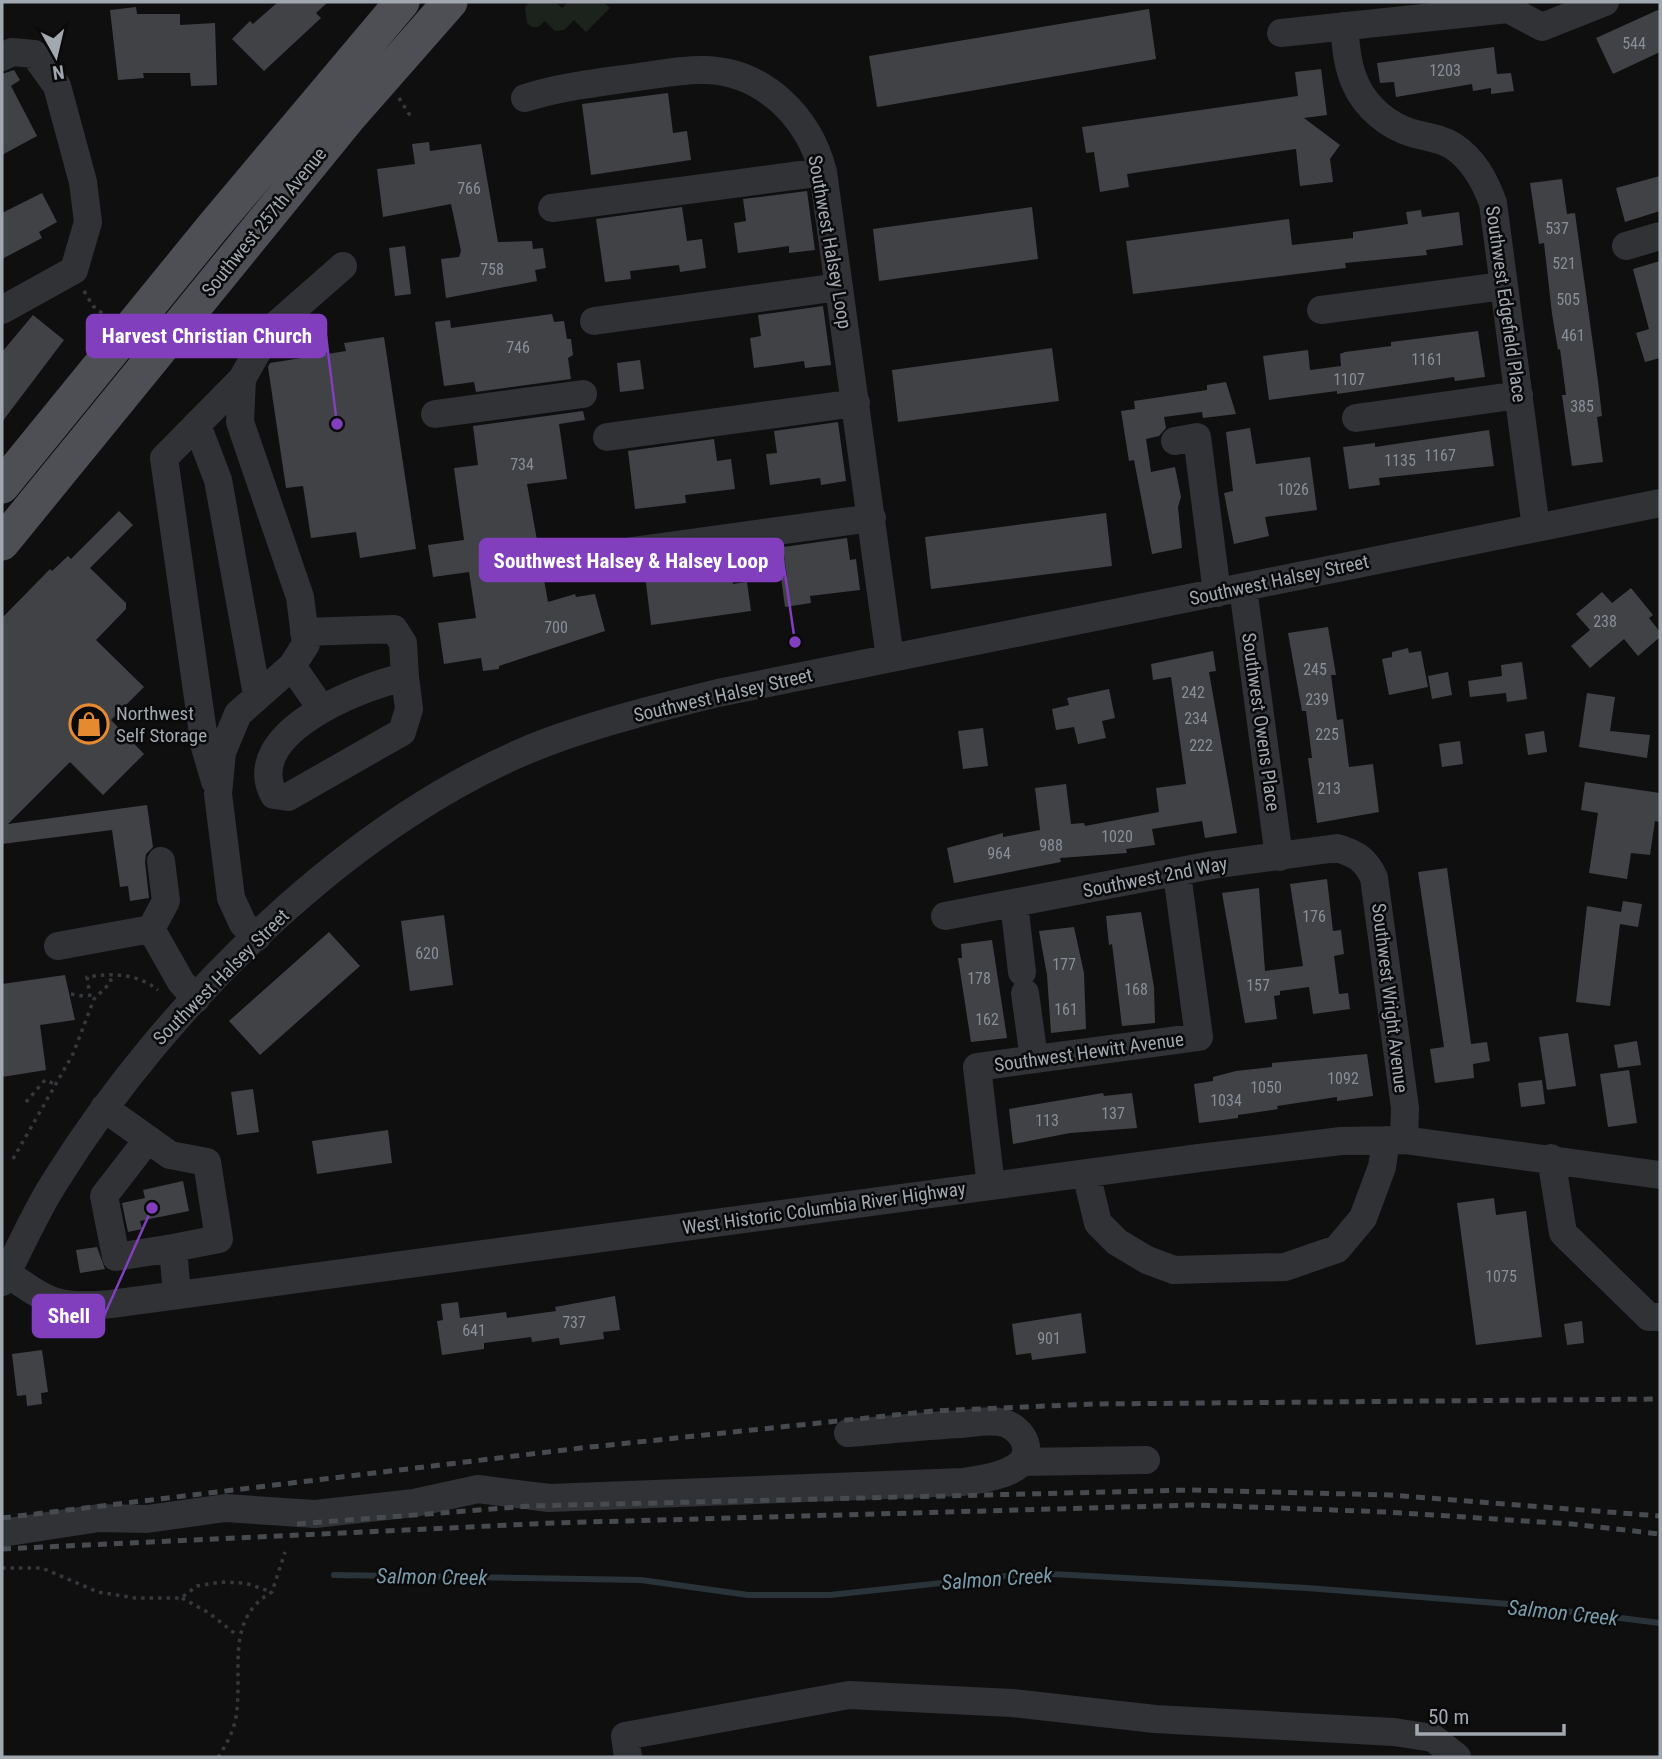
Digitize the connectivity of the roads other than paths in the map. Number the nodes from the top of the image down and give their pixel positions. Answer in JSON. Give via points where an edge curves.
{"nodes":[{"id":1,"x":402,"y":2,"type":"edge"},
{"id":2,"x":450,"y":2,"type":"edge"},
{"id":3,"x":1605,"y":2,"type":"edge"},
{"id":4,"x":1344,"y":26,"type":"junction"},
{"id":5,"x":1281,"y":33,"type":"dead end"},
{"id":6,"x":2,"y":57,"type":"edge"},
{"id":7,"x":525,"y":98,"type":"dead end"},
{"id":8,"x":823,"y":172,"type":"junction"},
{"id":9,"x":552,"y":208,"type":"dead end"},
{"id":10,"x":1660,"y":236,"type":"edge"},
{"id":11,"x":1626,"y":246,"type":"dead end"},
{"id":12,"x":343,"y":267,"type":"dead end"},
{"id":13,"x":1503,"y":286,"type":"junction"},
{"id":14,"x":839,"y":287,"type":"junction"},
{"id":15,"x":2,"y":310,"type":"edge"},
{"id":16,"x":1321,"y":310,"type":"dead end"},
{"id":17,"x":594,"y":321,"type":"dead end"},
{"id":18,"x":242,"y":379,"type":"junction"},
{"id":19,"x":583,"y":394,"type":"dead end"},
{"id":20,"x":1519,"y":396,"type":"junction"},
{"id":21,"x":856,"y":403,"type":"junction"},
{"id":22,"x":435,"y":414,"type":"dead end"},
{"id":23,"x":1356,"y":418,"type":"dead end"},
{"id":24,"x":197,"y":425,"type":"junction"},
{"id":25,"x":607,"y":437,"type":"dead end"},
{"id":26,"x":1175,"y":441,"type":"dead end"},
{"id":27,"x":4,"y":477,"type":"edge"},
{"id":28,"x":1660,"y":503,"type":"edge"},
{"id":29,"x":872,"y":518,"type":"junction"},
{"id":30,"x":1536,"y":528,"type":"junction"},
{"id":31,"x":2,"y":543,"type":"edge"},
{"id":32,"x":625,"y":552,"type":"dead end"},
{"id":33,"x":1230,"y":591,"type":"junction"},
{"id":34,"x":304,"y":632,"type":"junction"},
{"id":35,"x":890,"y":658,"type":"junction"},
{"id":36,"x":292,"y":667,"type":"junction"},
{"id":37,"x":405,"y":677,"type":"junction"},
{"id":38,"x":257,"y":695,"type":"junction"},
{"id":39,"x":321,"y":708,"type":"junction"},
{"id":40,"x":218,"y":794,"type":"junction"},
{"id":41,"x":1279,"y":857,"type":"junction"},
{"id":42,"x":1363,"y":859,"type":"joint"},
{"id":43,"x":161,"y":861,"type":"dead end"},
{"id":44,"x":1177,"y":874,"type":"junction"},
{"id":45,"x":1014,"y":903,"type":"junction"},
{"id":46,"x":945,"y":916,"type":"dead end"},
{"id":47,"x":151,"y":929,"type":"junction"},
{"id":48,"x":257,"y":937,"type":"junction"},
{"id":49,"x":58,"y":946,"type":"dead end"},
{"id":50,"x":189,"y":1006,"type":"junction"},
{"id":51,"x":1034,"y":1059,"type":"junction"},
{"id":52,"x":104,"y":1108,"type":"junction"},
{"id":53,"x":148,"y":1139,"type":"junction"},
{"id":54,"x":1395,"y":1140,"type":"junction"},
{"id":55,"x":1551,"y":1158,"type":"junction"},
{"id":56,"x":1086,"y":1173,"type":"junction"},
{"id":57,"x":1660,"y":1175,"type":"edge"},
{"id":58,"x":991,"y":1186,"type":"junction"},
{"id":59,"x":173,"y":1248,"type":"junction"},
{"id":60,"x":4,"y":1278,"type":"edge"},
{"id":61,"x":177,"y":1295,"type":"junction"},
{"id":62,"x":1660,"y":1317,"type":"edge"},
{"id":63,"x":848,"y":1433,"type":"dead end"},
{"id":64,"x":1146,"y":1460,"type":"dead end"},
{"id":65,"x":1022,"y":1462,"type":"junction"},
{"id":66,"x":2,"y":1533,"type":"edge"},
{"id":67,"x":628,"y":1757,"type":"edge"},
{"id":68,"x":1457,"y":1757,"type":"edge"}],
"edges":[{"from":1,"to":27,"type":"main road","name":"Southwest 257th Avenue"},
{"from":2,"to":31,"type":"main road","name":"Southwest 257th Avenue","via":[[349,117]]},
{"from":3,"to":4,"type":"street","via":[[1542,27],[1508,9]]},
{"from":4,"to":5,"type":"street"},
{"from":4,"to":13,"type":"street","name":"Southwest Edgefield Place","via":[[1349,65],[1368,105],[1390,123],[1453,146],[1485,181],[1493,203]]},
{"from":6,"to":15,"type":"street","via":[[12,52],[34,54],[57,86],[83,182],[88,222],[74,270]]},
{"from":7,"to":8,"type":"street","name":"Southwest Halsey Loop","via":[[557,88],[683,71],[726,73],[746,78],[789,108],[808,134]]},
{"from":8,"to":9,"type":"street"},
{"from":8,"to":14,"type":"street","name":"Southwest Halsey Loop"},
{"from":10,"to":11,"type":"street"},
{"from":12,"to":18,"type":"street","via":[[269,331]]},
{"from":13,"to":16,"type":"street"},
{"from":13,"to":20,"type":"street","name":"Southwest Edgefield Place"},
{"from":14,"to":17,"type":"street"},
{"from":14,"to":21,"type":"street","name":"Southwest Halsey Loop"},
{"from":18,"to":24,"type":"street"},
{"from":18,"to":34,"type":"street","via":[[240,422],[300,597]]},
{"from":19,"to":22,"type":"street"},
{"from":20,"to":23,"type":"street"},
{"from":20,"to":30,"type":"street","name":"Southwest Edgefield Place"},
{"from":21,"to":25,"type":"street"},
{"from":21,"to":29,"type":"street","name":"Southwest Halsey Loop"},
{"from":24,"to":38,"type":"street","via":[[218,481]]},
{"from":24,"to":40,"type":"street","via":[[164,458],[205,747]]},
{"from":26,"to":33,"type":"street","name":"Southwest Owens Place","via":[[1197,437]]},
{"from":28,"to":30,"type":"street","name":"Southwest Halsey Street"},
{"from":29,"to":32,"type":"street"},
{"from":29,"to":35,"type":"street","name":"Southwest Halsey Loop"},
{"from":30,"to":33,"type":"street","name":"Southwest Halsey Street"},
{"from":33,"to":35,"type":"street","name":"Southwest Halsey Street"},
{"from":33,"to":41,"type":"street","name":"Southwest Owens Place"},
{"from":34,"to":36,"type":"street","via":[[306,645]]},
{"from":34,"to":37,"type":"street","via":[[394,629],[403,643]]},
{"from":35,"to":48,"type":"street","name":"Southwest Halsey Street","via":[[658,708],[549,741],[419,807],[342,861]]},
{"from":36,"to":38,"type":"street"},
{"from":36,"to":39,"type":"street"},
{"from":37,"to":39,"type":"street","via":[[381,682]]},
{"from":37,"to":39,"type":"street","via":[[409,709],[402,732],[288,797],[274,795],[267,774],[270,757],[278,744]]},
{"from":38,"to":40,"type":"street","via":[[238,714],[222,752]]},
{"from":40,"to":48,"type":"street","via":[[231,898],[243,924]]},
{"from":41,"to":42,"type":"street","name":"Southwest 2nd Way","via":[[1338,848]]},
{"from":41,"to":44,"type":"street","name":"Southwest 2nd Way"},
{"from":42,"to":54,"type":"street","name":"Southwest Wright Avenue","via":[[1374,878],[1405,1108]]},
{"from":43,"to":47,"type":"street","via":[[166,901]]},
{"from":44,"to":45,"type":"street","name":"Southwest 2nd Way"},
{"from":44,"to":51,"type":"street","name":"Southwest Hewitt Avenue","via":[[1199,1038]]},
{"from":45,"to":46,"type":"street","name":"Southwest 2nd Way"},
{"from":45,"to":51,"type":"street"},
{"from":47,"to":49,"type":"street"},
{"from":47,"to":50,"type":"street"},
{"from":48,"to":50,"type":"street","name":"Southwest Halsey Street"},
{"from":50,"to":52,"type":"street","name":"Southwest Halsey Street"},
{"from":51,"to":58,"type":"street","name":"Southwest Hewitt Avenue","via":[[977,1067]]},
{"from":52,"to":53,"type":"street"},
{"from":52,"to":60,"type":"street","name":"Southwest Halsey Street","via":[[54,1183]]},
{"from":53,"to":59,"type":"street","via":[[170,1155],[207,1162],[219,1239]]},
{"from":53,"to":59,"type":"street","via":[[104,1196],[116,1257]]},
{"from":54,"to":55,"type":"street","name":"West Historic Columbia River Highway"},
{"from":54,"to":56,"type":"street","name":"West Historic Columbia River Highway","via":[[1293,1146]]},
{"from":54,"to":56,"type":"street","name":"Southwest Wright Avenue","via":[[1363,1218],[1338,1249],[1285,1267],[1174,1269],[1147,1260],[1098,1223]]},
{"from":55,"to":57,"type":"street","name":"West Historic Columbia River Highway"},
{"from":55,"to":62,"type":"street","via":[[1563,1233],[1649,1317]]},
{"from":56,"to":58,"type":"street","name":"West Historic Columbia River Highway"},
{"from":58,"to":61,"type":"street","name":"West Historic Columbia River Highway"},
{"from":59,"to":61,"type":"street"},
{"from":60,"to":61,"type":"street","name":"West Historic Columbia River Highway","via":[[69,1307]]},
{"from":63,"to":65,"type":"street","via":[[1004,1423],[1024,1441]]},
{"from":64,"to":65,"type":"street"},
{"from":65,"to":66,"type":"street","via":[[988,1478],[951,1483],[549,1497],[478,1489],[414,1503],[315,1514],[225,1507],[148,1519],[99,1518]]},
{"from":67,"to":68,"type":"street","via":[[625,1736],[849,1695],[1394,1732],[1433,1738]]}]}
